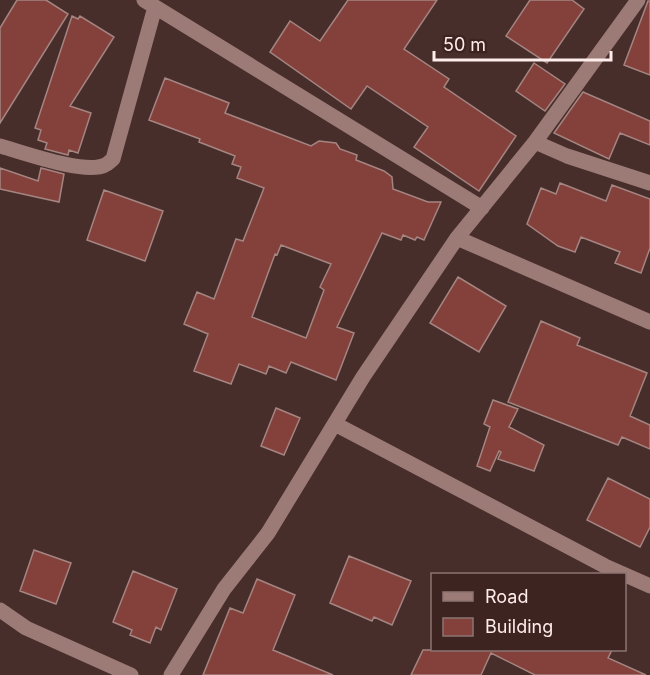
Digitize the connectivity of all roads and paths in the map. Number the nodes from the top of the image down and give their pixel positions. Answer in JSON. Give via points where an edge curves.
{"nodes":[{"id":1,"x":638,"y":0,"type":"edge"},
{"id":2,"x":149,"y":3,"type":"edge"},
{"id":3,"x":535,"y":142,"type":"junction"},
{"id":4,"x":0,"y":146,"type":"edge"},
{"id":5,"x":650,"y":183,"type":"edge"},
{"id":6,"x":482,"y":208,"type":"junction"},
{"id":7,"x":457,"y":237,"type":"junction"},
{"id":8,"x":650,"y":322,"type":"edge"},
{"id":9,"x":335,"y":424,"type":"junction"},
{"id":10,"x":621,"y":573,"type":"edge"},
{"id":11,"x":626,"y":575,"type":"edge"},
{"id":12,"x":650,"y":586,"type":"edge"},
{"id":13,"x":0,"y":609,"type":"edge"},
{"id":14,"x":131,"y":675,"type":"edge"},
{"id":15,"x":171,"y":675,"type":"edge"}],
"edges":[{"from":1,"to":3,"type":"street"},
{"from":2,"to":4,"type":"street","via":[[113,159],[105,166],[61,164]]},
{"from":2,"to":6,"type":"street"},
{"from":3,"to":5,"type":"street"},
{"from":3,"to":6,"type":"street"},
{"from":6,"to":7,"type":"street"},
{"from":7,"to":8,"type":"street"},
{"from":7,"to":9,"type":"street"},
{"from":9,"to":10,"type":"street"},
{"from":9,"to":15,"type":"street","via":[[268,533],[224,589]]},
{"from":11,"to":12,"type":"street"},
{"from":13,"to":14,"type":"street","via":[[26,628]]}]}
